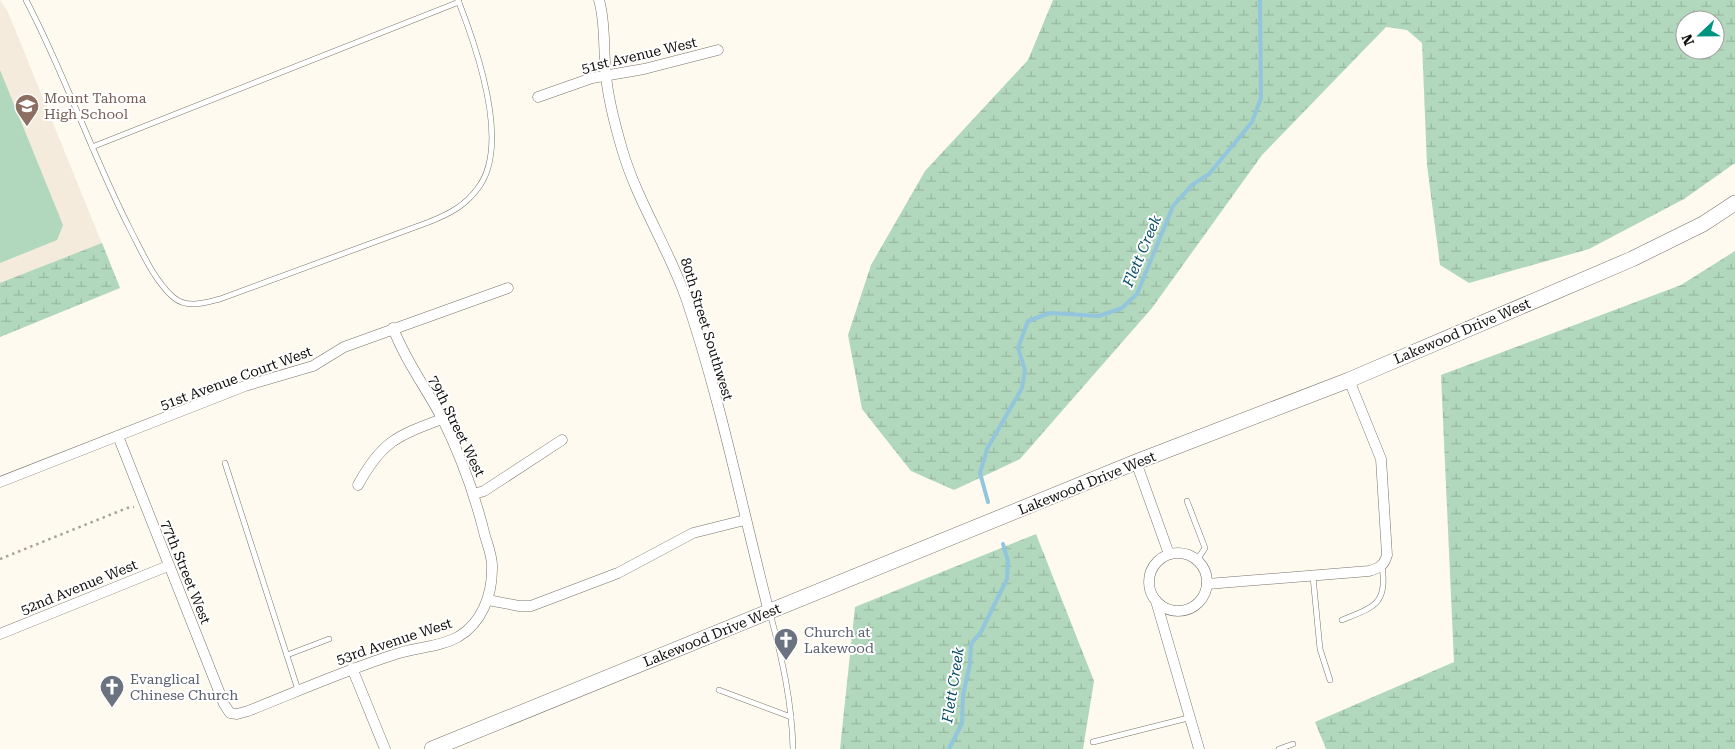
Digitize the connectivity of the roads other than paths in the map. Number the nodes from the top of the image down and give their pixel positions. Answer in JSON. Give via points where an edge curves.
{"nodes":[{"id":1,"x":28,"y":0,"type":"edge"},
{"id":2,"x":599,"y":0,"type":"edge"},
{"id":3,"x":459,"y":1,"type":"edge"},
{"id":4,"x":718,"y":50,"type":"dead end"},
{"id":5,"x":606,"y":76,"type":"junction"},
{"id":6,"x":538,"y":98,"type":"dead end"},
{"id":7,"x":92,"y":147,"type":"junction"},
{"id":8,"x":1735,"y":203,"type":"edge"},
{"id":9,"x":508,"y":288,"type":"dead end"},
{"id":10,"x":393,"y":328,"type":"junction"},
{"id":11,"x":1349,"y":380,"type":"junction"},
{"id":12,"x":442,"y":419,"type":"junction"},
{"id":13,"x":118,"y":436,"type":"junction"},
{"id":14,"x":562,"y":440,"type":"dead end"},
{"id":15,"x":1136,"y":462,"type":"junction"},
{"id":16,"x":226,"y":463,"type":"dead end"},
{"id":17,"x":0,"y":482,"type":"edge"},
{"id":18,"x":358,"y":484,"type":"dead end"},
{"id":19,"x":474,"y":494,"type":"junction"},
{"id":20,"x":1187,"y":501,"type":"dead end"},
{"id":21,"x":746,"y":520,"type":"junction"},
{"id":22,"x":1169,"y":554,"type":"junction"},
{"id":23,"x":1197,"y":560,"type":"junction"},
{"id":24,"x":168,"y":566,"type":"junction"},
{"id":25,"x":1382,"y":566,"type":"junction"},
{"id":26,"x":1313,"y":576,"type":"junction"},
{"id":27,"x":1207,"y":584,"type":"junction"},
{"id":28,"x":488,"y":600,"type":"junction"},
{"id":29,"x":1156,"y":600,"type":"junction"},
{"id":30,"x":770,"y":612,"type":"junction"},
{"id":31,"x":1342,"y":620,"type":"dead end"},
{"id":32,"x":0,"y":634,"type":"edge"},
{"id":33,"x":329,"y":639,"type":"dead end"},
{"id":34,"x":288,"y":655,"type":"junction"},
{"id":35,"x":352,"y":668,"type":"junction"},
{"id":36,"x":1330,"y":680,"type":"dead end"},
{"id":37,"x":298,"y":690,"type":"junction"},
{"id":38,"x":719,"y":690,"type":"dead end"},
{"id":39,"x":233,"y":714,"type":"joint"},
{"id":40,"x":791,"y":717,"type":"junction"},
{"id":41,"x":1188,"y":718,"type":"junction"},
{"id":42,"x":1094,"y":742,"type":"dead end"},
{"id":43,"x":1293,"y":744,"type":"dead end"},
{"id":44,"x":385,"y":749,"type":"edge"},
{"id":45,"x":432,"y":749,"type":"edge"},
{"id":46,"x":793,"y":749,"type":"edge"},
{"id":47,"x":1199,"y":749,"type":"edge"},
{"id":48,"x":1279,"y":749,"type":"edge"}],
"edges":[{"from":1,"to":7,"type":"lane"},
{"from":2,"to":5,"type":"street","name":"80th Street Southwest"},
{"from":3,"to":7,"type":"lane"},
{"from":3,"to":7,"type":"lane","via":[[482,71],[490,125],[488,168],[480,187],[458,210],[428,222],[220,299],[189,305],[174,298],[159,280],[116,202]]},
{"from":4,"to":5,"type":"street","name":"51st Avenue West","via":[[688,60]]},
{"from":5,"to":6,"type":"street","name":"51st Avenue West"},
{"from":5,"to":21,"type":"street","name":"80th Street Southwest","via":[[622,151],[672,260],[686,300],[725,433]]},
{"from":8,"to":11,"type":"main road","name":"Lakewood Drive West","via":[[1703,224],[1659,246]]},
{"from":9,"to":10,"type":"street","name":"51st Avenue Court West"},
{"from":10,"to":12,"type":"street","name":"79th Street West"},
{"from":10,"to":13,"type":"street","name":"51st Avenue Court West","via":[[344,348],[313,366],[245,386]]},
{"from":11,"to":15,"type":"main road","name":"Lakewood Drive West"},
{"from":11,"to":25,"type":"street","via":[[1381,458],[1387,555]]},
{"from":12,"to":18,"type":"street","via":[[386,444]]},
{"from":12,"to":19,"type":"street","name":"79th Street West"},
{"from":13,"to":17,"type":"street","name":"51st Avenue Court West"},
{"from":13,"to":24,"type":"street","name":"77th Street West"},
{"from":14,"to":19,"type":"street","via":[[484,491]]},
{"from":15,"to":22,"type":"street"},
{"from":15,"to":30,"type":"main road","name":"Lakewood Drive West"},
{"from":16,"to":34,"type":"lane"},
{"from":19,"to":28,"type":"street","name":"79th Street West","via":[[492,568]]},
{"from":20,"to":23,"type":"lane","via":[[1205,548]]},
{"from":21,"to":28,"type":"street","via":[[694,533],[618,573],[531,606]]},
{"from":21,"to":30,"type":"street","name":"80th Street Southwest"},
{"from":22,"to":23,"type":"street","via":[[1189,555]]},
{"from":22,"to":29,"type":"street","via":[[1161,558],[1150,573],[1149,583]]},
{"from":23,"to":27,"type":"street","via":[[1206,575]]},
{"from":24,"to":32,"type":"street","name":"52nd Avenue West"},
{"from":24,"to":39,"type":"street","name":"77th Street West","via":[[224,704]]},
{"from":25,"to":26,"type":"street","via":[[1369,571]]},
{"from":25,"to":31,"type":"lane","via":[[1384,581],[1378,602]]},
{"from":26,"to":27,"type":"street"},
{"from":26,"to":36,"type":"lane","via":[[1320,649]]},
{"from":27,"to":29,"type":"street","via":[[1199,602],[1182,611],[1163,606]]},
{"from":28,"to":35,"type":"street","name":"53rd Avenue West","via":[[475,624],[458,637]]},
{"from":29,"to":41,"type":"street"},
{"from":30,"to":40,"type":"lane","via":[[784,665]]},
{"from":30,"to":45,"type":"main road","name":"Lakewood Drive West"},
{"from":33,"to":34,"type":"lane"},
{"from":34,"to":37,"type":"lane"},
{"from":35,"to":37,"type":"street","name":"53rd Avenue West"},
{"from":35,"to":44,"type":"street"},
{"from":37,"to":39,"type":"street","name":"53rd Avenue West"},
{"from":38,"to":40,"type":"lane"},
{"from":40,"to":46,"type":"lane"},
{"from":41,"to":42,"type":"lane"},
{"from":41,"to":47,"type":"street"},
{"from":43,"to":48,"type":"lane"}]}
